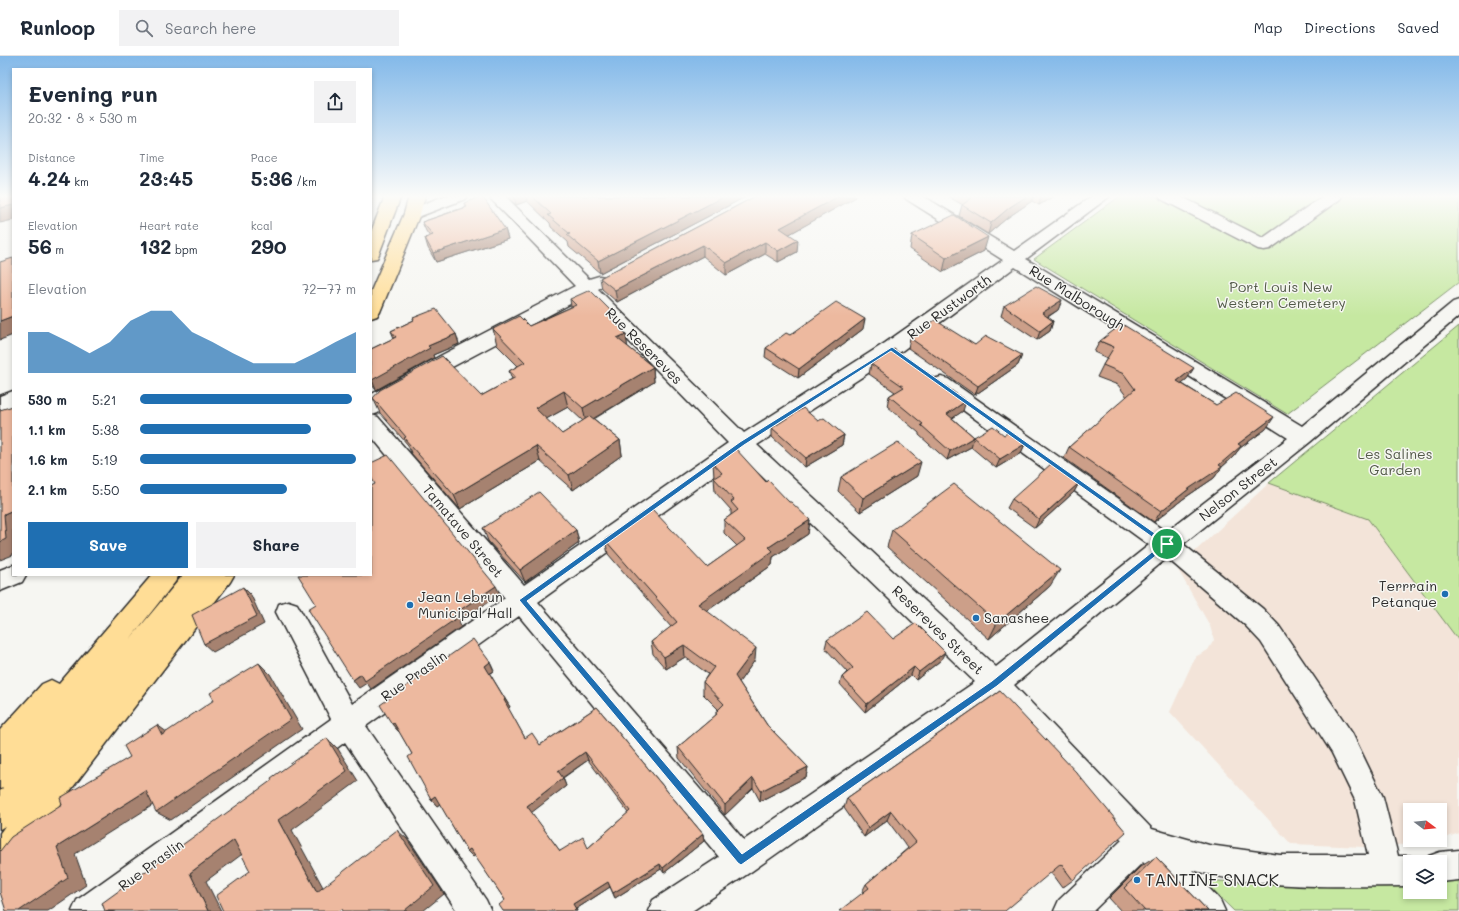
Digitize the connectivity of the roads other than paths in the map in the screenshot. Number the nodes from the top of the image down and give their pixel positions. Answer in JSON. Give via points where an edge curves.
{"nodes":[{"id":1,"x":378,"y":236,"type":"edge"},
{"id":2,"x":403,"y":236,"type":"edge"},
{"id":3,"x":535,"y":236,"type":"edge"},
{"id":4,"x":977,"y":236,"type":"edge"},
{"id":5,"x":1046,"y":236,"type":"edge"},
{"id":6,"x":1246,"y":236,"type":"edge"},
{"id":7,"x":1277,"y":236,"type":"edge"},
{"id":8,"x":372,"y":251,"type":"edge"},
{"id":9,"x":1014,"y":259,"type":"junction"},
{"id":10,"x":614,"y":274,"type":"edge"},
{"id":11,"x":586,"y":288,"type":"junction"},
{"id":12,"x":1459,"y":306,"type":"edge"},
{"id":13,"x":373,"y":310,"type":"edge"},
{"id":14,"x":892,"y":348,"type":"junction"},
{"id":15,"x":12,"y":398,"type":"edge"},
{"id":16,"x":0,"y":404,"type":"edge"},
{"id":17,"x":372,"y":407,"type":"edge"},
{"id":18,"x":372,"y":423,"type":"edge"},
{"id":19,"x":1304,"y":437,"type":"junction"},
{"id":20,"x":742,"y":444,"type":"junction"},
{"id":21,"x":1167,"y":544,"type":"junction"},
{"id":22,"x":12,"y":576,"type":"edge"},
{"id":23,"x":153,"y":576,"type":"edge"},
{"id":24,"x":166,"y":576,"type":"edge"},
{"id":25,"x":197,"y":576,"type":"edge"},
{"id":26,"x":221,"y":576,"type":"edge"},
{"id":27,"x":0,"y":581,"type":"edge"},
{"id":28,"x":522,"y":600,"type":"junction"},
{"id":29,"x":288,"y":612,"type":"dead end"},
{"id":30,"x":995,"y":684,"type":"junction"},
{"id":31,"x":348,"y":723,"type":"junction"},
{"id":32,"x":40,"y":748,"type":"junction"},
{"id":33,"x":0,"y":750,"type":"edge"},
{"id":34,"x":0,"y":776,"type":"edge"},
{"id":35,"x":0,"y":814,"type":"edge"},
{"id":36,"x":1143,"y":841,"type":"junction"},
{"id":37,"x":0,"y":857,"type":"edge"},
{"id":38,"x":741,"y":860,"type":"junction"},
{"id":39,"x":1459,"y":865,"type":"edge"},
{"id":40,"x":1447,"y":866,"type":"edge"},
{"id":41,"x":1398,"y":871,"type":"edge"},
{"id":42,"x":88,"y":911,"type":"edge"},
{"id":43,"x":475,"y":911,"type":"edge"},
{"id":44,"x":664,"y":911,"type":"edge"},
{"id":45,"x":1070,"y":911,"type":"edge"},
{"id":46,"x":1208,"y":911,"type":"edge"}],
"edges":[{"from":1,"to":8,"type":"highway"},
{"from":2,"to":13,"type":"highway"},
{"from":3,"to":11,"type":"street","name":"Rue Resereves"},
{"from":4,"to":9,"type":"street","name":"Rue Malborough"},
{"from":5,"to":9,"type":"street"},
{"from":6,"to":7,"type":"street","via":[[1264,245]]},
{"from":9,"to":14,"type":"street","name":"Rue Rustworth"},
{"from":9,"to":19,"type":"street","name":"Rue Malborough"},
{"from":10,"to":11,"type":"street"},
{"from":11,"to":17,"type":"street","via":[[427,372],[380,399]]},
{"from":11,"to":20,"type":"street","name":"Rue Resereves"},
{"from":12,"to":19,"type":"street","name":"Nelson Street"},
{"from":14,"to":20,"type":"street","name":"Rue Rustworth"},
{"from":14,"to":21,"type":"street"},
{"from":15,"to":16,"type":"street"},
{"from":18,"to":28,"type":"street","name":"Tamatave Street"},
{"from":19,"to":21,"type":"street","name":"Nelson Street"},
{"from":20,"to":28,"type":"street","name":"Rue Praslin"},
{"from":20,"to":30,"type":"street","name":"Resereves Street"},
{"from":21,"to":30,"type":"street","name":"Nelson Street"},
{"from":21,"to":41,"type":"street","via":[[1199,568],[1254,617],[1274,640],[1342,743],[1369,797]]},
{"from":22,"to":27,"type":"street"},
{"from":23,"to":33,"type":"highway"},
{"from":24,"to":32,"type":"highway"},
{"from":25,"to":32,"type":"highway"},
{"from":26,"to":37,"type":"highway"},
{"from":28,"to":31,"type":"street","name":"Rue Praslin"},
{"from":28,"to":38,"type":"street","name":"Tamatave Street"},
{"from":29,"to":31,"type":"street"},
{"from":30,"to":36,"type":"street","name":"Resereves Street"},
{"from":30,"to":38,"type":"street","name":"Nelson Street"},
{"from":31,"to":42,"type":"street","name":"Rue Praslin"},
{"from":31,"to":43,"type":"street"},
{"from":32,"to":34,"type":"highway"},
{"from":32,"to":35,"type":"highway"},
{"from":36,"to":41,"type":"street","via":[[1209,860],[1280,870]]},
{"from":36,"to":45,"type":"street"},
{"from":36,"to":46,"type":"street","name":"Resereves Street"},
{"from":38,"to":44,"type":"street","name":"Nelson Street"},
{"from":39,"to":40,"type":"street"}]}
